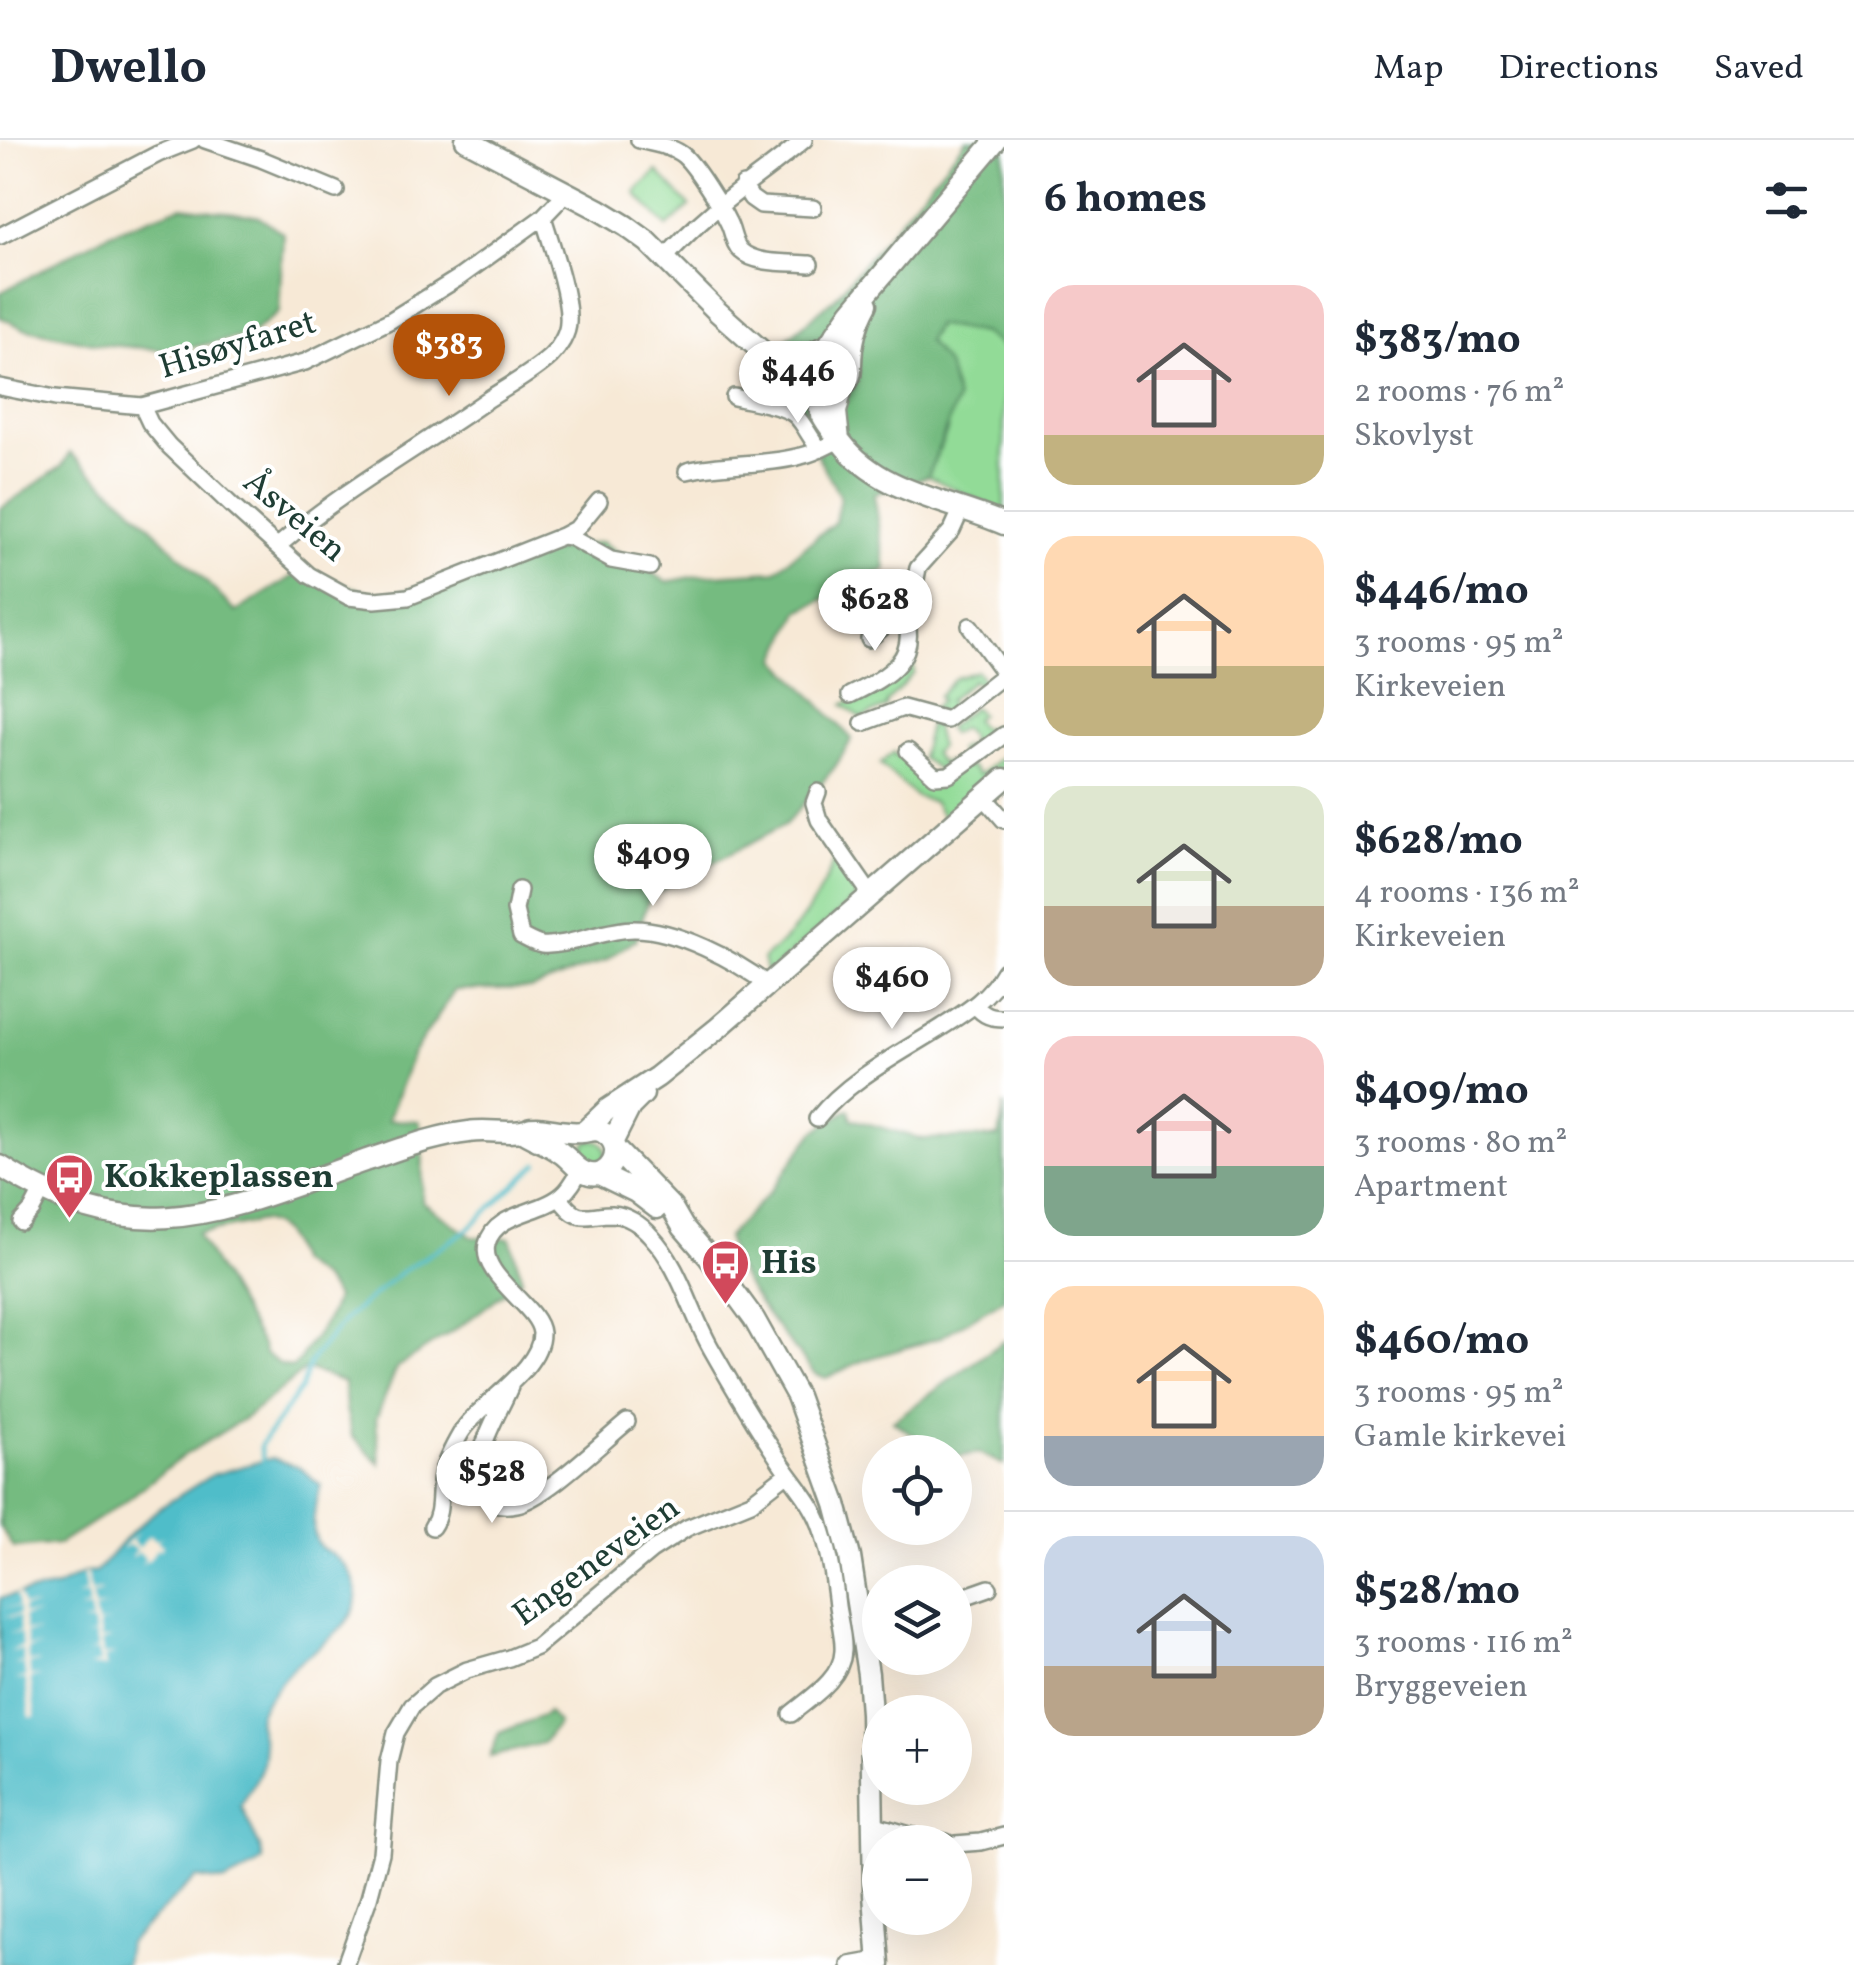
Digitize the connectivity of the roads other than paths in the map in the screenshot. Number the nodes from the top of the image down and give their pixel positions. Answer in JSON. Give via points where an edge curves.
{"nodes":[{"id":1,"x":192,"y":140,"type":"edge"},
{"id":2,"x":205,"y":140,"type":"edge"},
{"id":3,"x":466,"y":140,"type":"edge"},
{"id":4,"x":640,"y":140,"type":"edge"},
{"id":5,"x":804,"y":140,"type":"edge"},
{"id":6,"x":996,"y":140,"type":"edge"},
{"id":7,"x":744,"y":185,"type":"junction"},
{"id":8,"x":336,"y":190,"type":"dead end"},
{"id":9,"x":567,"y":192,"type":"junction"},
{"id":10,"x":719,"y":205,"type":"junction"},
{"id":11,"x":813,"y":208,"type":"dead end"},
{"id":12,"x":543,"y":217,"type":"junction"},
{"id":13,"x":0,"y":236,"type":"edge"},
{"id":14,"x":665,"y":258,"type":"junction"},
{"id":15,"x":810,"y":264,"type":"dead end"},
{"id":16,"x":884,"y":272,"type":"junction"},
{"id":17,"x":752,"y":341,"type":"junction"},
{"id":18,"x":822,"y":348,"type":"junction"},
{"id":19,"x":851,"y":365,"type":"junction"},
{"id":20,"x":814,"y":384,"type":"junction"},
{"id":21,"x":0,"y":387,"type":"edge"},
{"id":22,"x":842,"y":387,"type":"junction"},
{"id":23,"x":734,"y":397,"type":"dead end"},
{"id":24,"x":142,"y":406,"type":"junction"},
{"id":25,"x":830,"y":444,"type":"junction"},
{"id":26,"x":688,"y":470,"type":"dead end"},
{"id":27,"x":599,"y":501,"type":"dead end"},
{"id":28,"x":962,"y":508,"type":"junction"},
{"id":29,"x":1004,"y":524,"type":"edge"},
{"id":30,"x":562,"y":536,"type":"junction"},
{"id":31,"x":278,"y":546,"type":"junction"},
{"id":32,"x":650,"y":566,"type":"dead end"},
{"id":33,"x":903,"y":610,"type":"junction"},
{"id":34,"x":970,"y":626,"type":"dead end"},
{"id":35,"x":869,"y":639,"type":"dead end"},
{"id":36,"x":1004,"y":674,"type":"edge"},
{"id":37,"x":850,"y":695,"type":"dead end"},
{"id":38,"x":863,"y":723,"type":"dead end"},
{"id":39,"x":1004,"y":734,"type":"edge"},
{"id":40,"x":908,"y":751,"type":"dead end"},
{"id":41,"x":1004,"y":779,"type":"edge"},
{"id":42,"x":818,"y":792,"type":"dead end"},
{"id":43,"x":984,"y":797,"type":"junction"},
{"id":44,"x":1004,"y":820,"type":"edge"},
{"id":45,"x":518,"y":890,"type":"dead end"},
{"id":46,"x":870,"y":895,"type":"junction"},
{"id":47,"x":1004,"y":971,"type":"edge"},
{"id":48,"x":768,"y":985,"type":"junction"},
{"id":49,"x":976,"y":1006,"type":"junction"},
{"id":50,"x":1004,"y":1018,"type":"edge"},
{"id":51,"x":658,"y":1077,"type":"junction"},
{"id":52,"x":817,"y":1120,"type":"dead end"},
{"id":53,"x":521,"y":1131,"type":"junction"},
{"id":54,"x":584,"y":1132,"type":"junction"},
{"id":55,"x":614,"y":1145,"type":"junction"},
{"id":56,"x":0,"y":1166,"type":"edge"},
{"id":57,"x":584,"y":1169,"type":"junction"},
{"id":58,"x":42,"y":1191,"type":"junction"},
{"id":59,"x":560,"y":1198,"type":"junction"},
{"id":60,"x":21,"y":1222,"type":"dead end"},
{"id":61,"x":683,"y":1227,"type":"junction"},
{"id":62,"x":514,"y":1378,"type":"junction"},
{"id":63,"x":627,"y":1422,"type":"dead end"},
{"id":64,"x":788,"y":1473,"type":"junction"},
{"id":65,"x":432,"y":1527,"type":"dead end"},
{"id":66,"x":988,"y":1588,"type":"dead end"},
{"id":67,"x":972,"y":1594,"type":"edge"},
{"id":68,"x":862,"y":1598,"type":"edge"},
{"id":69,"x":871,"y":1675,"type":"edge"},
{"id":70,"x":791,"y":1714,"type":"dead end"},
{"id":71,"x":872,"y":1824,"type":"junction"},
{"id":72,"x":876,"y":1825,"type":"edge"},
{"id":73,"x":1004,"y":1836,"type":"edge"},
{"id":74,"x":972,"y":1843,"type":"edge"},
{"id":75,"x":878,"y":1962,"type":"edge"},
{"id":76,"x":345,"y":1965,"type":"edge"},
{"id":77,"x":850,"y":1965,"type":"edge"}],
"edges":[{"from":1,"to":13,"type":"street"},
{"from":2,"to":8,"type":"street"},
{"from":3,"to":9,"type":"main road"},
{"from":4,"to":10,"type":"street","via":[[684,156]]},
{"from":5,"to":7,"type":"street"},
{"from":6,"to":16,"type":"main road"},
{"from":7,"to":10,"type":"street"},
{"from":7,"to":11,"type":"street","via":[[760,205]]},
{"from":9,"to":12,"type":"street","name":"Hisøyfaret"},
{"from":9,"to":14,"type":"main road"},
{"from":10,"to":14,"type":"street"},
{"from":10,"to":15,"type":"street","via":[[743,253]]},
{"from":12,"to":24,"type":"street","name":"Hisøyfaret","via":[[460,277],[330,351]]},
{"from":12,"to":31,"type":"street","via":[[568,323],[551,356],[364,480]]},
{"from":14,"to":17,"type":"main road"},
{"from":16,"to":18,"type":"main road"},
{"from":16,"to":19,"type":"main road","via":[[859,318]]},
{"from":17,"to":18,"type":"main road","via":[[802,352]]},
{"from":17,"to":20,"type":"main road"},
{"from":18,"to":19,"type":"main road","via":[[840,349]]},
{"from":18,"to":20,"type":"main road","via":[[808,360]]},
{"from":19,"to":22,"type":"main road"},
{"from":20,"to":22,"type":"main road","via":[[829,391]]},
{"from":20,"to":25,"type":"main road"},
{"from":21,"to":24,"type":"street","name":"Hisøyfaret"},
{"from":22,"to":25,"type":"main road"},
{"from":23,"to":25,"type":"street","via":[[789,410],[809,438]]},
{"from":24,"to":31,"type":"street","name":"Åsveien","via":[[168,446]]},
{"from":25,"to":26,"type":"street","via":[[766,463]]},
{"from":25,"to":28,"type":"main road","via":[[878,476]]},
{"from":27,"to":30,"type":"street","name":"Åsveien"},
{"from":28,"to":29,"type":"main road"},
{"from":28,"to":33,"type":"street","via":[[918,568]]},
{"from":30,"to":31,"type":"street","name":"Åsveien","via":[[408,597],[375,600],[348,597],[309,576]]},
{"from":30,"to":32,"type":"street","via":[[611,560]]},
{"from":33,"to":35,"type":"street"},
{"from":33,"to":37,"type":"street","via":[[910,638],[905,655],[881,680]]},
{"from":34,"to":36,"type":"street"},
{"from":36,"to":38,"type":"street","via":[[947,720],[904,708]]},
{"from":39,"to":40,"type":"street","via":[[948,776],[934,776]]},
{"from":41,"to":43,"type":"main road"},
{"from":42,"to":46,"type":"street","via":[[818,820]]},
{"from":43,"to":44,"type":"street"},
{"from":43,"to":46,"type":"main road"},
{"from":45,"to":48,"type":"street","via":[[521,936],[540,945],[637,929],[705,949]]},
{"from":46,"to":48,"type":"main road"},
{"from":47,"to":49,"type":"street"},
{"from":48,"to":51,"type":"main road"},
{"from":49,"to":50,"type":"street"},
{"from":49,"to":52,"type":"street","via":[[844,1090]]},
{"from":51,"to":54,"type":"main road"},
{"from":51,"to":55,"type":"main road","via":[[630,1106]]},
{"from":53,"to":54,"type":"main road"},
{"from":53,"to":57,"type":"main road"},
{"from":53,"to":58,"type":"main road","via":[[432,1139],[197,1216],[99,1213]]},
{"from":54,"to":55,"type":"main road","via":[[604,1132]]},
{"from":54,"to":57,"type":"main road","via":[[571,1149]]},
{"from":55,"to":57,"type":"main road","via":[[614,1162],[605,1172]]},
{"from":55,"to":61,"type":"main road"},
{"from":56,"to":58,"type":"main road"},
{"from":57,"to":59,"type":"street"},
{"from":57,"to":61,"type":"main road","via":[[636,1192]]},
{"from":58,"to":60,"type":"street"},
{"from":59,"to":62,"type":"street","via":[[503,1223],[487,1244],[494,1271],[540,1325],[538,1350]]},
{"from":59,"to":64,"type":"street","via":[[579,1216],[625,1216],[649,1232]]},
{"from":61,"to":68,"type":"main road","via":[[754,1320],[796,1396]]},
{"from":62,"to":63,"type":"street","via":[[480,1464],[493,1503],[520,1504],[541,1493]]},
{"from":62,"to":65,"type":"street","via":[[462,1430],[442,1475]]},
{"from":64,"to":70,"type":"street","via":[[820,1524],[844,1652],[833,1678]]},
{"from":64,"to":76,"type":"street","name":"Engeneveien","via":[[751,1502],[651,1551],[536,1647],[467,1670],[412,1706],[396,1732],[381,1853]]},
{"from":66,"to":67,"type":"street"},
{"from":69,"to":71,"type":"main road"},
{"from":71,"to":72,"type":"street"},
{"from":71,"to":75,"type":"main road"},
{"from":73,"to":74,"type":"street"},
{"from":75,"to":77,"type":"street"}]}
